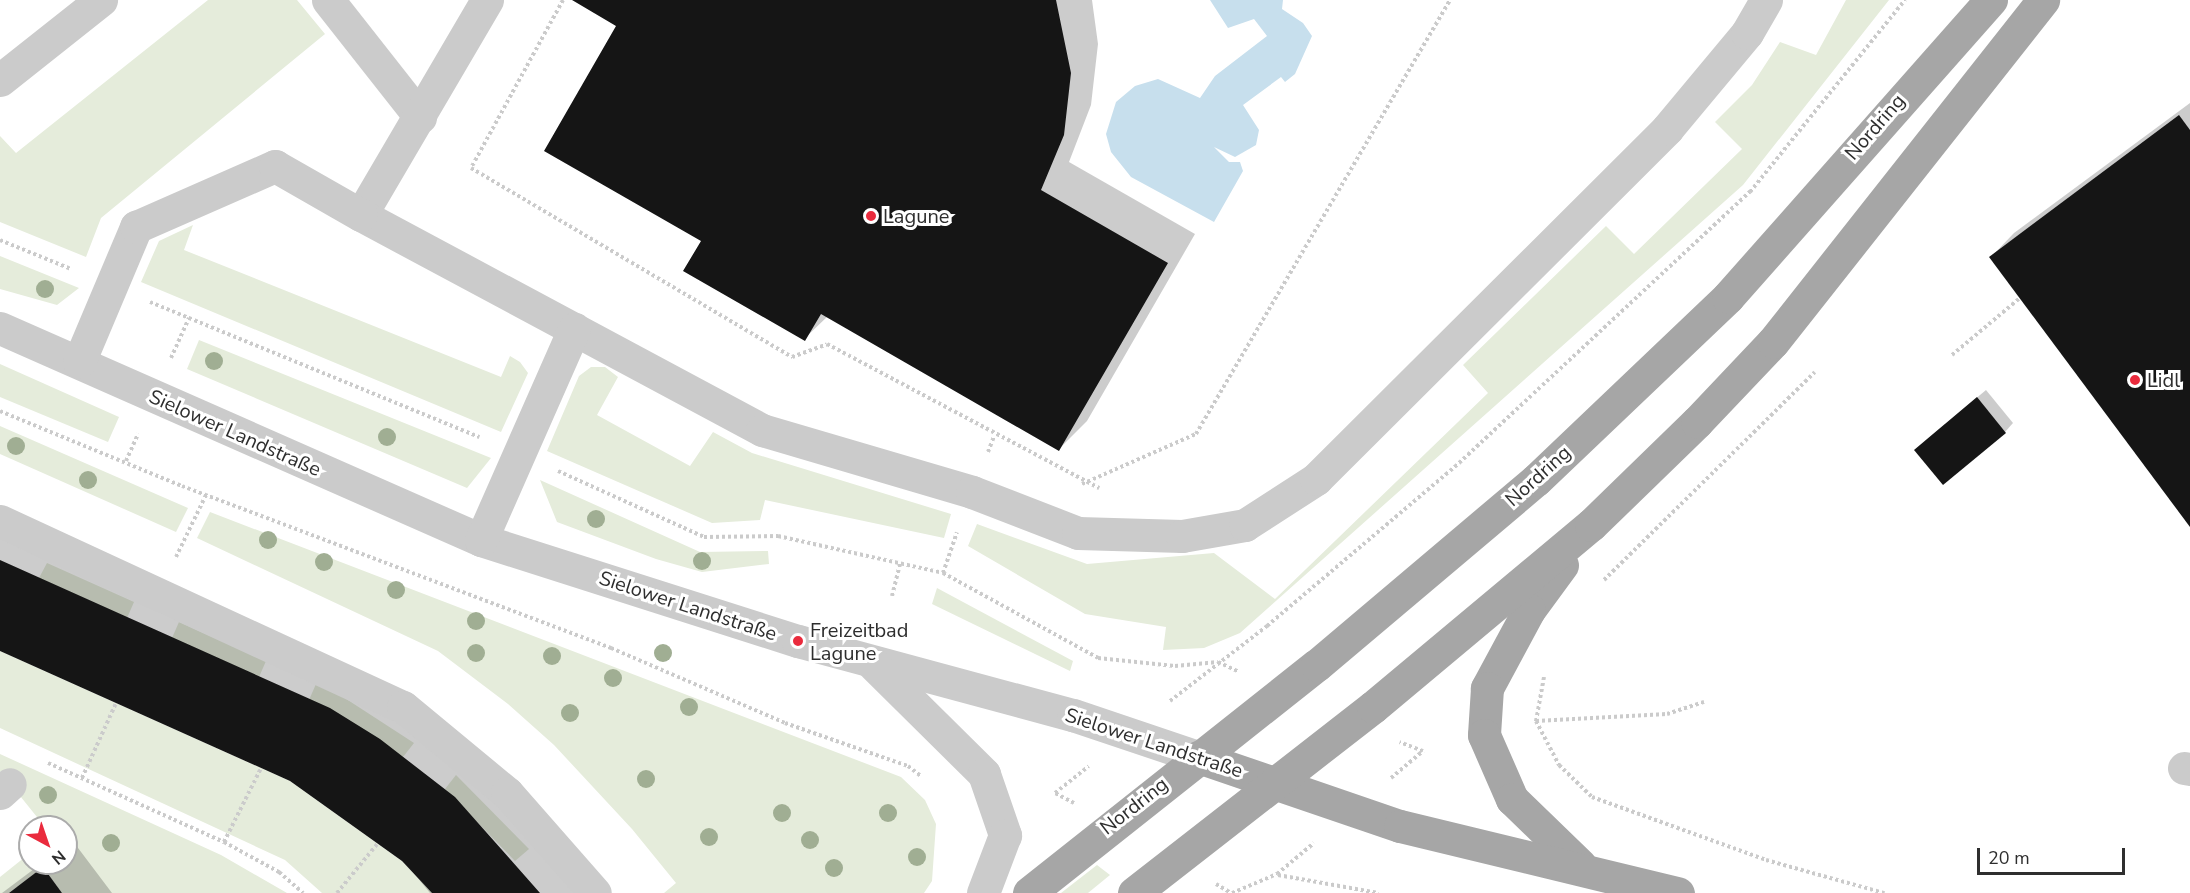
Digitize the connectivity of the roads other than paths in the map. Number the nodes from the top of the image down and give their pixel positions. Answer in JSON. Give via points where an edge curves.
{"nodes":[{"id":1,"x":101,"y":0,"type":"edge"},
{"id":2,"x":328,"y":0,"type":"edge"},
{"id":3,"x":488,"y":0,"type":"edge"},
{"id":4,"x":1766,"y":0,"type":"edge"},
{"id":5,"x":1991,"y":0,"type":"edge"},
{"id":6,"x":2043,"y":0,"type":"edge"},
{"id":7,"x":0,"y":80,"type":"edge"},
{"id":8,"x":420,"y":117,"type":"junction"},
{"id":9,"x":362,"y":215,"type":"junction"},
{"id":10,"x":0,"y":328,"type":"edge"},
{"id":11,"x":574,"y":329,"type":"junction"},
{"id":12,"x":80,"y":362,"type":"junction"},
{"id":13,"x":0,"y":521,"type":"edge"},
{"id":14,"x":1591,"y":525,"type":"junction"},
{"id":15,"x":481,"y":540,"type":"junction"},
{"id":16,"x":872,"y":662,"type":"junction"},
{"id":17,"x":1197,"y":757,"type":"junction"},
{"id":18,"x":1272,"y":782,"type":"junction"},
{"id":19,"x":1581,"y":866,"type":"junction"},
{"id":20,"x":595,"y":893,"type":"edge"},
{"id":21,"x":982,"y":893,"type":"edge"},
{"id":22,"x":1029,"y":893,"type":"edge"},
{"id":23,"x":1134,"y":893,"type":"edge"},
{"id":24,"x":1678,"y":893,"type":"edge"}],
"edges":[{"from":1,"to":7,"type":"street"},
{"from":2,"to":8,"type":"street"},
{"from":3,"to":8,"type":"street"},
{"from":4,"to":11,"type":"street","via":[[1747,33],[1667,129],[1316,479],[1245,525],[1182,536],[1078,534],[972,492],[762,430]]},
{"from":5,"to":17,"type":"main road","name":"Nordring","via":[[1728,297],[1527,488],[1317,665]]},
{"from":6,"to":14,"type":"main road","via":[[1773,342]]},
{"from":8,"to":9,"type":"street"},
{"from":9,"to":11,"type":"street"},
{"from":9,"to":12,"type":"street","via":[[275,166],[136,227]]},
{"from":10,"to":12,"type":"street","name":"Sielower Landstraße"},
{"from":11,"to":15,"type":"street"},
{"from":12,"to":15,"type":"street","name":"Sielower Landstraße","via":[[227,432]]},
{"from":13,"to":20,"type":"street","via":[[403,707],[507,793]]},
{"from":14,"to":18,"type":"main road","via":[[1373,707]]},
{"from":14,"to":19,"type":"main road","via":[[1529,610],[1487,687],[1484,735],[1512,799]]},
{"from":15,"to":16,"type":"street","name":"Sielower Landstraße"},
{"from":16,"to":17,"type":"street","name":"Sielower Landstraße","via":[[1073,715]]},
{"from":16,"to":21,"type":"street","via":[[984,774],[1005,835]]},
{"from":17,"to":18,"type":"main road","name":"Sielower Landstraße"},
{"from":17,"to":22,"type":"main road","name":"Nordring"},
{"from":18,"to":19,"type":"main road","name":"Sielower Landstraße","via":[[1400,826]]},
{"from":18,"to":23,"type":"main road"},
{"from":19,"to":24,"type":"main road","name":"Sielower Landstraße"}]}
